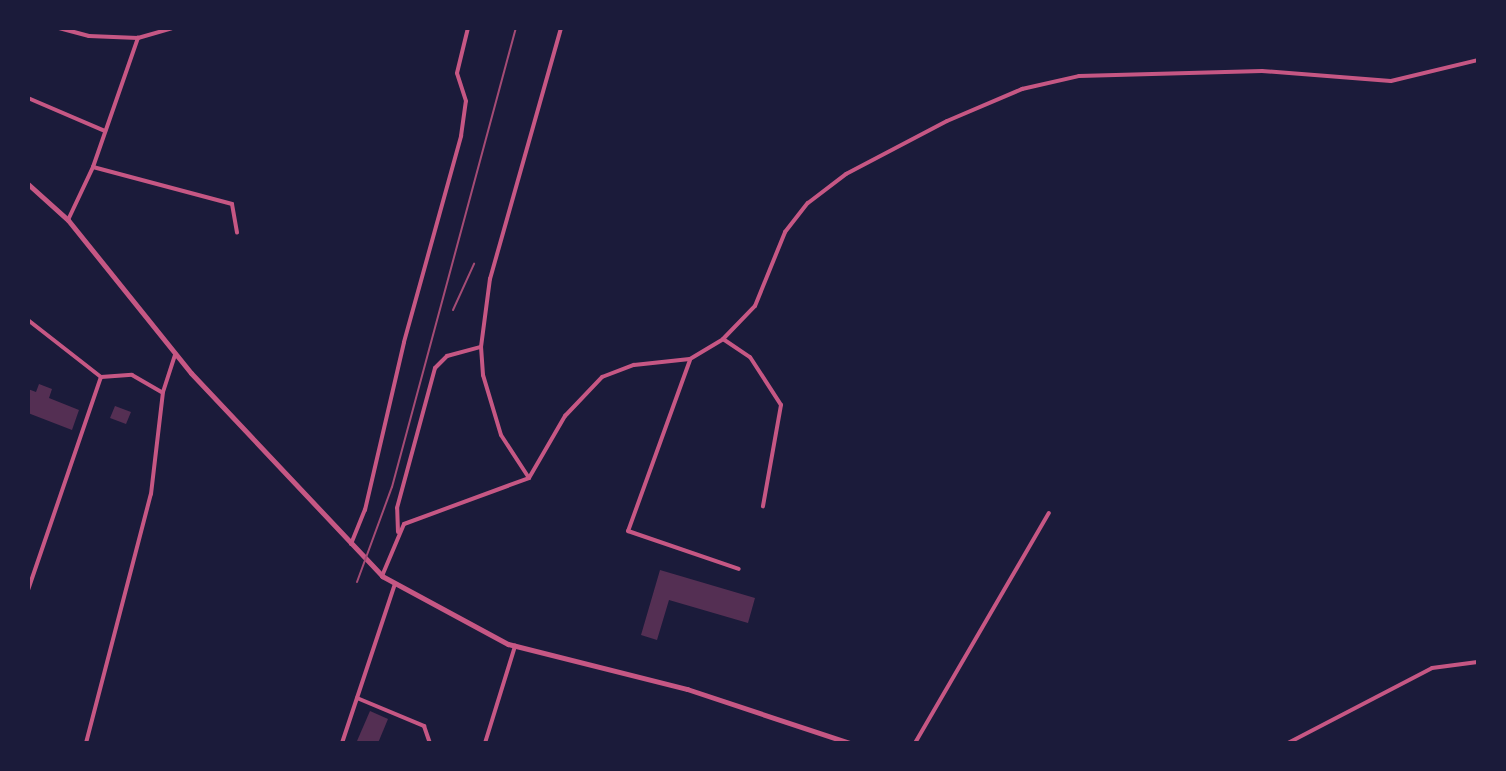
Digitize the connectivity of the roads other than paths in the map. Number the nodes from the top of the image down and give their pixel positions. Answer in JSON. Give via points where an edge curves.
{"nodes":[{"id":1,"x":59,"y":28,"type":"edge"},
{"id":2,"x":172,"y":28,"type":"edge"},
{"id":3,"x":468,"y":28,"type":"edge"},
{"id":4,"x":561,"y":28,"type":"edge"},
{"id":5,"x":138,"y":38,"type":"junction"},
{"id":6,"x":1478,"y":60,"type":"edge"},
{"id":7,"x":28,"y":98,"type":"edge"},
{"id":8,"x":105,"y":131,"type":"junction"},
{"id":9,"x":93,"y":167,"type":"junction"},
{"id":10,"x":28,"y":184,"type":"edge"},
{"id":11,"x":68,"y":220,"type":"junction"},
{"id":12,"x":237,"y":233,"type":"dead end"},
{"id":13,"x":28,"y":320,"type":"edge"},
{"id":14,"x":723,"y":339,"type":"junction"},
{"id":15,"x":481,"y":347,"type":"junction"},
{"id":16,"x":175,"y":354,"type":"junction"},
{"id":17,"x":690,"y":359,"type":"junction"},
{"id":18,"x":101,"y":377,"type":"junction"},
{"id":19,"x":163,"y":392,"type":"junction"},
{"id":20,"x":529,"y":478,"type":"junction"},
{"id":21,"x":763,"y":506,"type":"dead end"},
{"id":22,"x":1049,"y":513,"type":"dead end"},
{"id":23,"x":398,"y":532,"type":"junction"},
{"id":24,"x":351,"y":544,"type":"junction"},
{"id":25,"x":739,"y":569,"type":"dead end"},
{"id":26,"x":382,"y":576,"type":"junction"},
{"id":27,"x":395,"y":584,"type":"junction"},
{"id":28,"x":28,"y":590,"type":"edge"},
{"id":29,"x":515,"y":646,"type":"junction"},
{"id":30,"x":1478,"y":662,"type":"edge"},
{"id":31,"x":357,"y":698,"type":"junction"},
{"id":32,"x":343,"y":741,"type":"edge"},
{"id":33,"x":86,"y":743,"type":"edge"},
{"id":34,"x":352,"y":743,"type":"edge"},
{"id":35,"x":430,"y":743,"type":"edge"},
{"id":36,"x":485,"y":743,"type":"edge"},
{"id":37,"x":849,"y":743,"type":"edge"},
{"id":38,"x":915,"y":743,"type":"edge"},
{"id":39,"x":1288,"y":743,"type":"edge"}],
"edges":[{"from":1,"to":5,"type":"street","via":[[89,36]]},
{"from":2,"to":5,"type":"street"},
{"from":3,"to":24,"type":"street","via":[[457,73],[466,101],[461,136],[365,510]]},
{"from":4,"to":15,"type":"street","via":[[490,279]]},
{"from":5,"to":8,"type":"street"},
{"from":6,"to":14,"type":"street","via":[[1391,81],[1229,71],[1079,76],[1022,89],[947,121],[820,192],[785,232],[750,314]]},
{"from":7,"to":8,"type":"street"},
{"from":8,"to":9,"type":"street"},
{"from":9,"to":11,"type":"street"},
{"from":9,"to":12,"type":"street","via":[[232,204]]},
{"from":10,"to":11,"type":"street"},
{"from":11,"to":16,"type":"street"},
{"from":13,"to":18,"type":"street"},
{"from":14,"to":17,"type":"street"},
{"from":14,"to":21,"type":"street","via":[[750,357],[781,405],[768,454]]},
{"from":15,"to":20,"type":"street","via":[[483,375],[501,435]]},
{"from":15,"to":23,"type":"street","via":[[447,356],[435,368],[397,508]]},
{"from":16,"to":19,"type":"street"},
{"from":16,"to":24,"type":"street"},
{"from":17,"to":20,"type":"street","via":[[624,367],[602,377],[558,425]]},
{"from":17,"to":25,"type":"street","via":[[628,531]]},
{"from":18,"to":19,"type":"street","via":[[132,375]]},
{"from":18,"to":28,"type":"street"},
{"from":19,"to":33,"type":"street","via":[[151,494]]},
{"from":20,"to":23,"type":"street","via":[[423,513]]},
{"from":22,"to":38,"type":"street"},
{"from":23,"to":26,"type":"street"},
{"from":24,"to":26,"type":"street"},
{"from":26,"to":27,"type":"street"},
{"from":27,"to":29,"type":"street"},
{"from":27,"to":31,"type":"street"},
{"from":29,"to":36,"type":"street"},
{"from":29,"to":37,"type":"street","via":[[687,689]]},
{"from":30,"to":39,"type":"street","via":[[1432,668]]},
{"from":31,"to":32,"type":"street"},
{"from":31,"to":35,"type":"street","via":[[424,726]]},
{"from":32,"to":34,"type":"street"}]}
